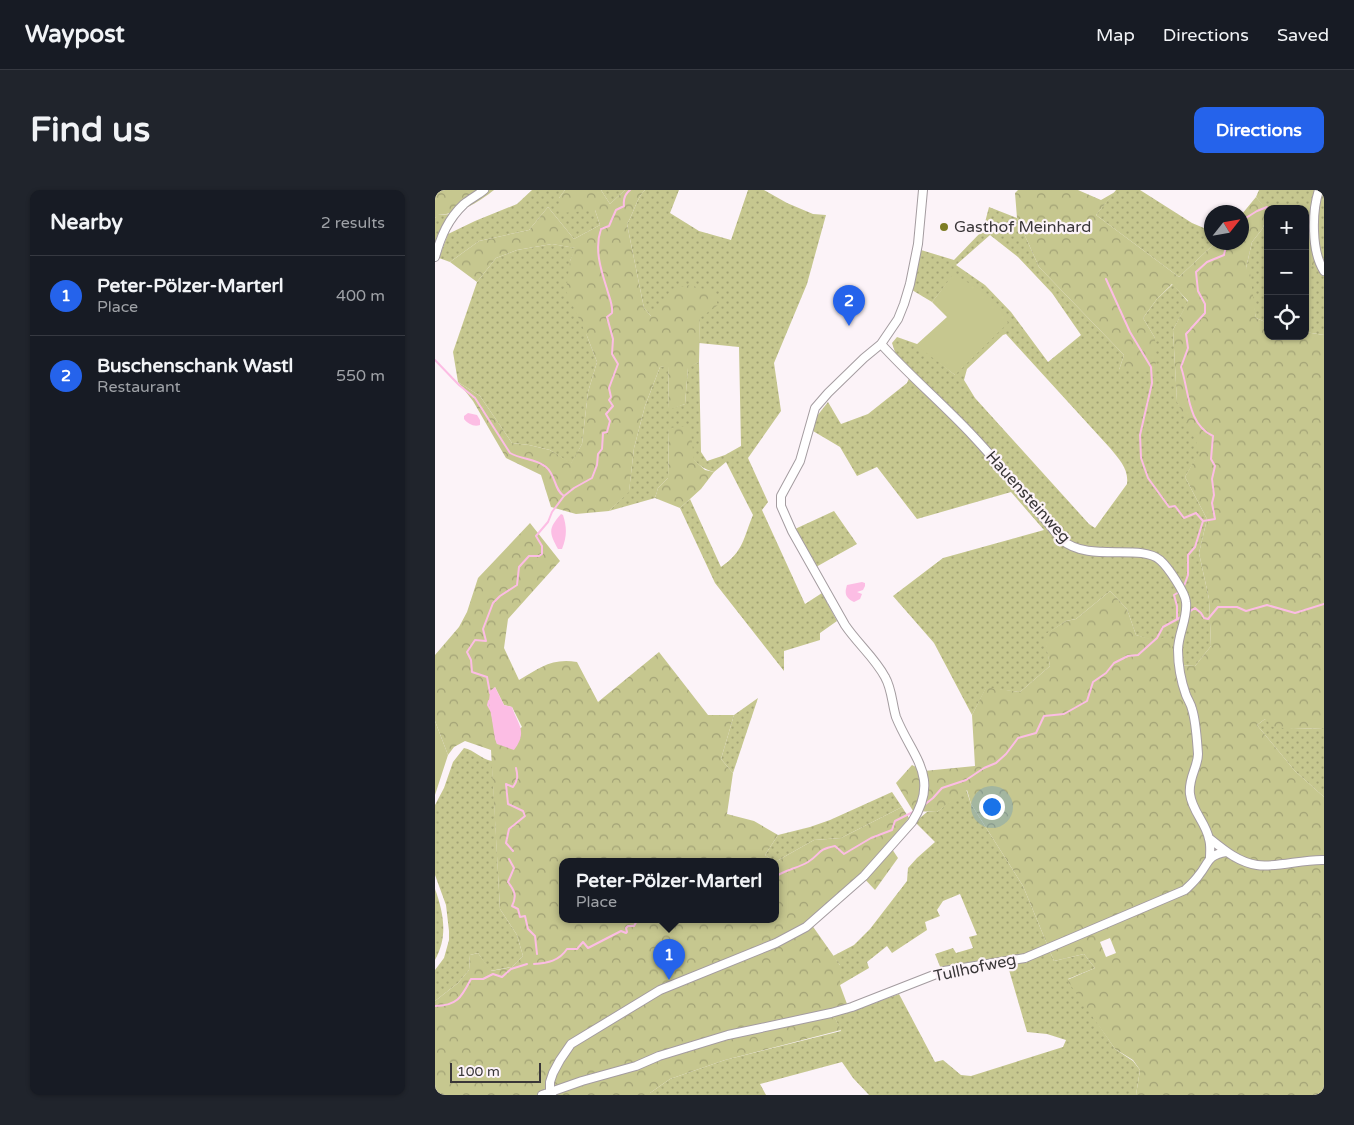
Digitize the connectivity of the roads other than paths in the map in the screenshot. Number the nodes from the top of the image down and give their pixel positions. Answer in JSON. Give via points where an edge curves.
{"nodes":[{"id":1,"x":484,"y":190,"type":"edge"},
{"id":2,"x":923,"y":190,"type":"edge"},
{"id":3,"x":1319,"y":190,"type":"edge"},
{"id":4,"x":435,"y":257,"type":"edge"},
{"id":5,"x":1324,"y":270,"type":"edge"},
{"id":6,"x":881,"y":344,"type":"junction"},
{"id":7,"x":1209,"y":838,"type":"junction"},
{"id":8,"x":1226,"y":852,"type":"junction"},
{"id":9,"x":1210,"y":858,"type":"junction"},
{"id":10,"x":1324,"y":860,"type":"edge"},
{"id":11,"x":548,"y":1094,"type":"edge"}],
"edges":[{"from":1,"to":4,"type":"street","via":[[452,216],[441,234]]},
{"from":2,"to":6,"type":"street","via":[[910,284],[898,319]]},
{"from":3,"to":5,"type":"street","via":[[1314,224],[1315,246]]},
{"from":6,"to":7,"type":"street","name":"Hauensteinweg","via":[[972,434],[1069,546],[1085,551],[1155,557],[1183,592],[1186,609],[1178,648],[1181,676],[1194,717],[1198,756],[1189,785],[1190,797]]},
{"from":6,"to":11,"type":"street","via":[[815,408],[799,461],[780,499],[792,531],[845,625],[888,683],[897,718],[923,774],[925,787],[917,814],[864,876],[806,927],[767,947],[660,990],[571,1044],[553,1073]]},
{"from":7,"to":8,"type":"street","name":"Hauensteinweg"},
{"from":7,"to":9,"type":"street","name":"Hauensteinweg"},
{"from":8,"to":9,"type":"street"},
{"from":8,"to":10,"type":"street","via":[[1257,865]]},
{"from":9,"to":11,"type":"street","name":"Tullhofweg","via":[[1185,890],[1025,958],[944,971],[852,1007],[659,1056]]}]}
